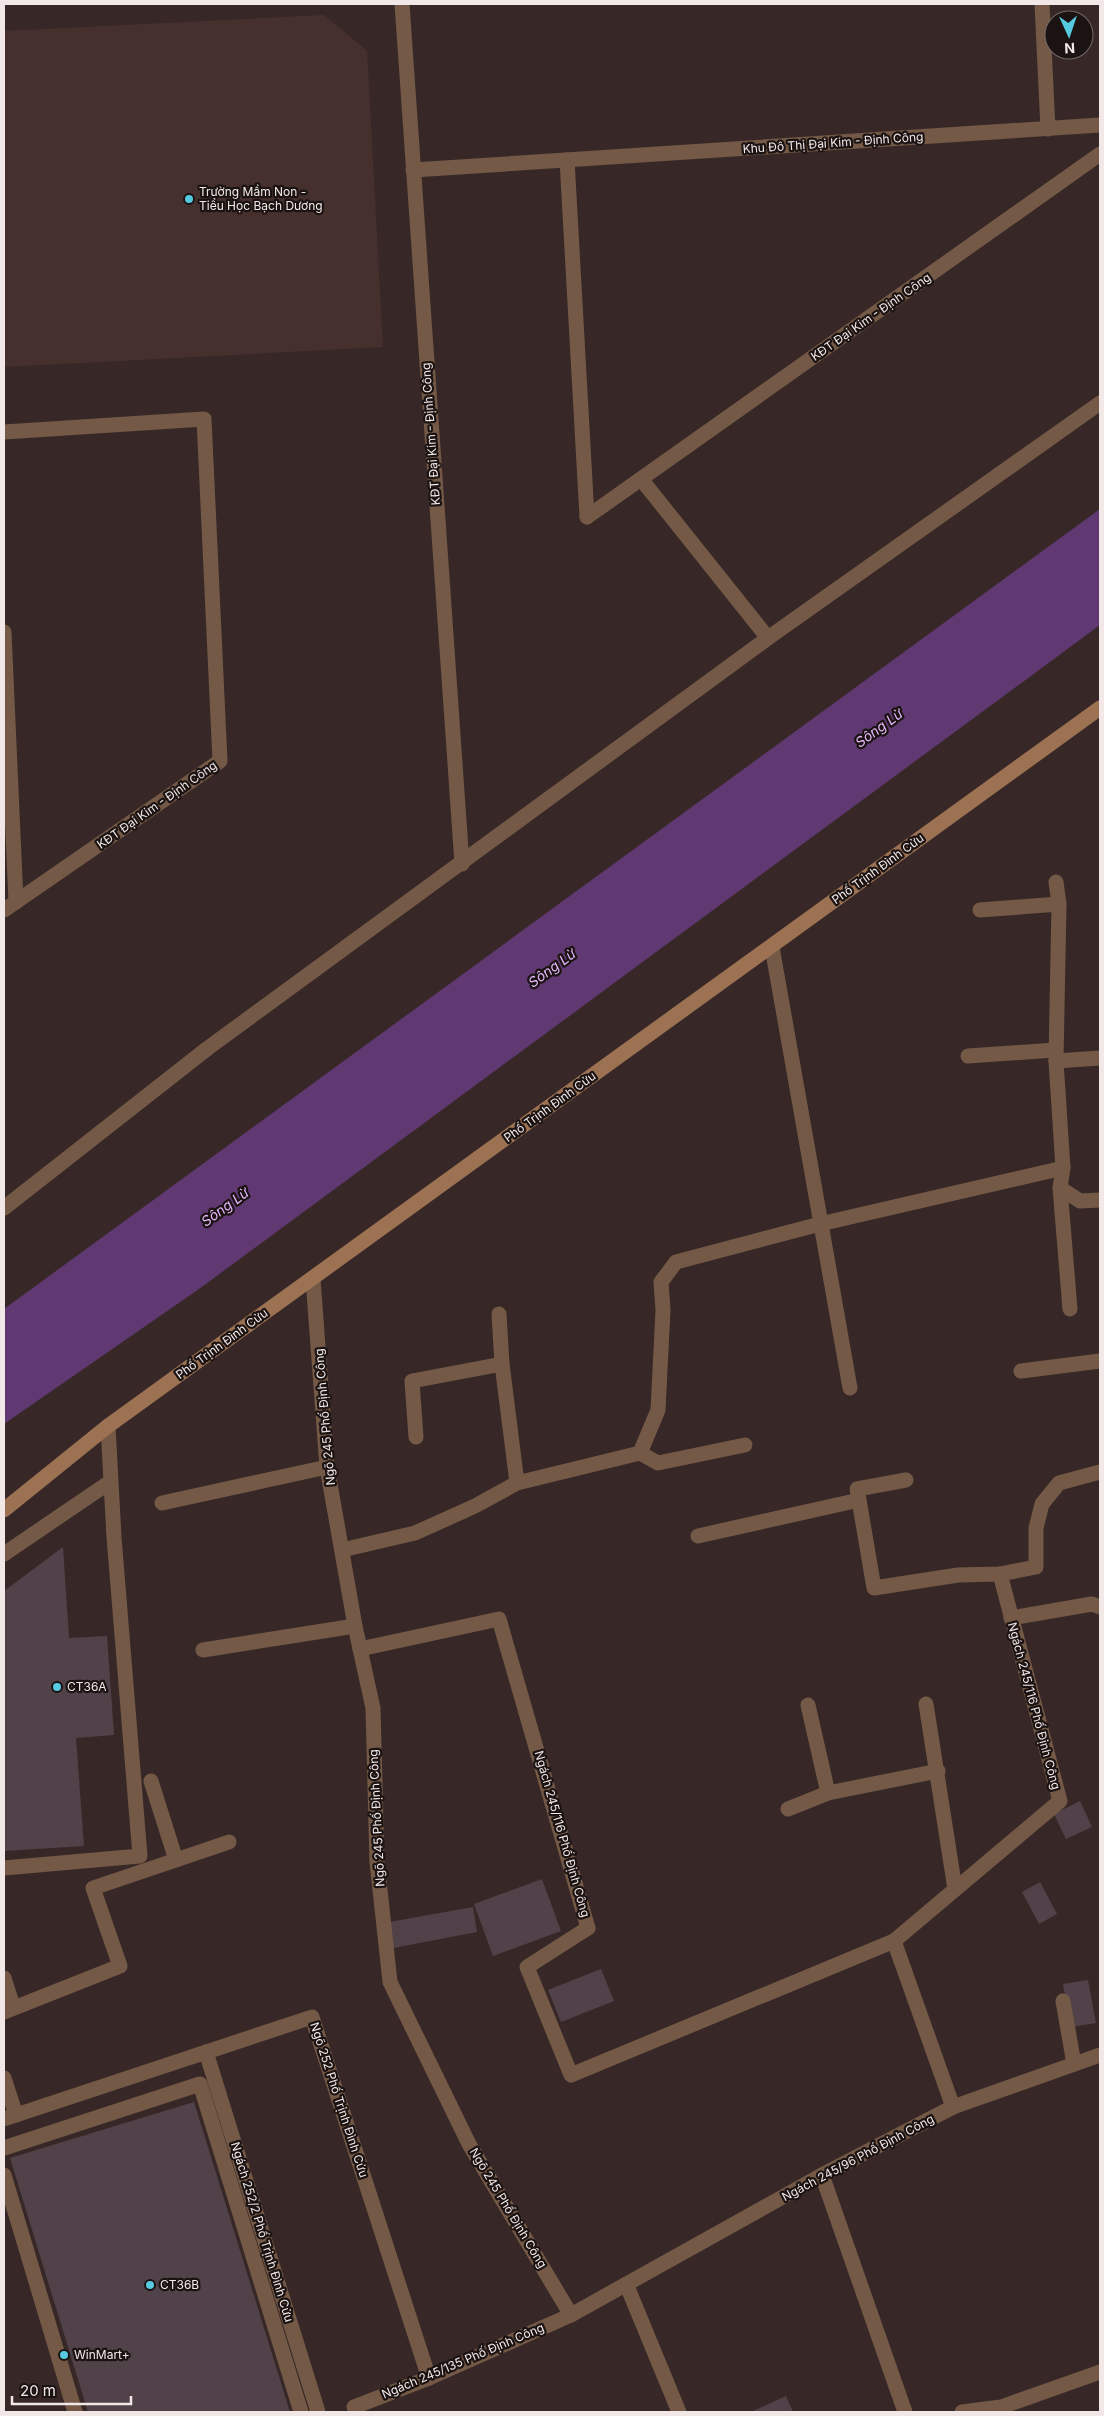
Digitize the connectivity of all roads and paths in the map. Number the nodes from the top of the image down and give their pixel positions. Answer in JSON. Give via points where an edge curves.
{"nodes":[{"id":1,"x":402,"y":4,"type":"edge"},
{"id":2,"x":1042,"y":4,"type":"edge"},
{"id":3,"x":1100,"y":126,"type":"edge"},
{"id":4,"x":1048,"y":129,"type":"junction"},
{"id":5,"x":1100,"y":154,"type":"edge"},
{"id":6,"x":567,"y":160,"type":"junction"},
{"id":7,"x":413,"y":170,"type":"junction"},
{"id":8,"x":1100,"y":403,"type":"edge"},
{"id":9,"x":4,"y":432,"type":"edge"},
{"id":10,"x":641,"y":479,"type":"junction"},
{"id":11,"x":4,"y":632,"type":"edge"},
{"id":12,"x":768,"y":638,"type":"junction"},
{"id":13,"x":1100,"y":708,"type":"edge"},
{"id":14,"x":462,"y":864,"type":"junction"},
{"id":15,"x":1056,"y":882,"type":"dead end"},
{"id":16,"x":16,"y":902,"type":"junction"},
{"id":17,"x":1058,"y":904,"type":"junction"},
{"id":18,"x":4,"y":910,"type":"edge"},
{"id":19,"x":980,"y":910,"type":"dead end"},
{"id":20,"x":772,"y":947,"type":"junction"},
{"id":21,"x":968,"y":1056,"type":"dead end"},
{"id":22,"x":1055,"y":1056,"type":"junction"},
{"id":23,"x":1100,"y":1058,"type":"edge"},
{"id":24,"x":1062,"y":1168,"type":"junction"},
{"id":25,"x":1060,"y":1188,"type":"junction"},
{"id":26,"x":1100,"y":1200,"type":"edge"},
{"id":27,"x":4,"y":1208,"type":"edge"},
{"id":28,"x":820,"y":1224,"type":"junction"},
{"id":29,"x":313,"y":1279,"type":"junction"},
{"id":30,"x":1070,"y":1309,"type":"dead end"},
{"id":31,"x":499,"y":1314,"type":"dead end"},
{"id":32,"x":1100,"y":1361,"type":"edge"},
{"id":33,"x":502,"y":1364,"type":"junction"},
{"id":34,"x":1021,"y":1371,"type":"dead end"},
{"id":35,"x":850,"y":1388,"type":"dead end"},
{"id":36,"x":108,"y":1426,"type":"junction"},
{"id":37,"x":416,"y":1437,"type":"dead end"},
{"id":38,"x":745,"y":1445,"type":"dead end"},
{"id":39,"x":640,"y":1453,"type":"junction"},
{"id":40,"x":327,"y":1467,"type":"junction"},
{"id":41,"x":1100,"y":1472,"type":"edge"},
{"id":42,"x":906,"y":1480,"type":"dead end"},
{"id":43,"x":110,"y":1482,"type":"junction"},
{"id":44,"x":517,"y":1483,"type":"junction"},
{"id":45,"x":859,"y":1500,"type":"junction"},
{"id":46,"x":162,"y":1503,"type":"dead end"},
{"id":47,"x":4,"y":1510,"type":"edge"},
{"id":48,"x":698,"y":1536,"type":"dead end"},
{"id":49,"x":342,"y":1550,"type":"junction"},
{"id":50,"x":4,"y":1554,"type":"edge"},
{"id":51,"x":1000,"y":1574,"type":"junction"},
{"id":52,"x":1100,"y":1607,"type":"edge"},
{"id":53,"x":1011,"y":1618,"type":"junction"},
{"id":54,"x":355,"y":1626,"type":"junction"},
{"id":55,"x":360,"y":1649,"type":"junction"},
{"id":56,"x":203,"y":1650,"type":"dead end"},
{"id":57,"x":926,"y":1704,"type":"dead end"},
{"id":58,"x":808,"y":1705,"type":"dead end"},
{"id":59,"x":938,"y":1771,"type":"junction"},
{"id":60,"x":151,"y":1781,"type":"dead end"},
{"id":61,"x":828,"y":1793,"type":"junction"},
{"id":62,"x":788,"y":1809,"type":"dead end"},
{"id":63,"x":229,"y":1842,"type":"dead end"},
{"id":64,"x":176,"y":1860,"type":"junction"},
{"id":65,"x":4,"y":1868,"type":"edge"},
{"id":66,"x":955,"y":1889,"type":"junction"},
{"id":67,"x":894,"y":1941,"type":"junction"},
{"id":68,"x":4,"y":1978,"type":"edge"},
{"id":69,"x":1063,"y":2001,"type":"dead end"},
{"id":70,"x":8,"y":2009,"type":"edge"},
{"id":71,"x":206,"y":2052,"type":"junction"},
{"id":72,"x":1100,"y":2055,"type":"edge"},
{"id":73,"x":1074,"y":2064,"type":"junction"},
{"id":74,"x":4,"y":2078,"type":"edge"},
{"id":75,"x":953,"y":2107,"type":"junction"},
{"id":76,"x":10,"y":2117,"type":"edge"},
{"id":77,"x":4,"y":2148,"type":"edge"},
{"id":78,"x":4,"y":2175,"type":"edge"},
{"id":79,"x":822,"y":2175,"type":"junction"},
{"id":80,"x":627,"y":2286,"type":"junction"},
{"id":81,"x":571,"y":2315,"type":"junction"},
{"id":82,"x":1100,"y":2372,"type":"edge"},
{"id":83,"x":429,"y":2378,"type":"junction"},
{"id":84,"x":354,"y":2407,"type":"dead end"},
{"id":85,"x":984,"y":2410,"type":"edge"},
{"id":86,"x":74,"y":2412,"type":"edge"},
{"id":87,"x":301,"y":2412,"type":"edge"},
{"id":88,"x":318,"y":2412,"type":"edge"},
{"id":89,"x":679,"y":2412,"type":"edge"},
{"id":90,"x":905,"y":2412,"type":"edge"},
{"id":91,"x":962,"y":2412,"type":"edge"}],
"edges":[{"from":1,"to":7,"type":"street","name":"KĐT Đại Kim - Định Công"},
{"from":2,"to":4,"type":"street"},
{"from":3,"to":4,"type":"street","name":"Khu Đô Thị Đại Kim - Định Công"},
{"from":4,"to":6,"type":"street","name":"Khu Đô Thị Đại Kim - Định Công"},
{"from":5,"to":10,"type":"street","name":"KĐT Đại Kim - Định Công"},
{"from":6,"to":7,"type":"street","name":"Khu Đô Thị Đại Kim - Định Công"},
{"from":6,"to":10,"type":"street","name":"KĐT Đại Kim - Định Công","via":[[587,517]]},
{"from":7,"to":14,"type":"street","name":"KĐT Đại Kim - Định Công"},
{"from":8,"to":12,"type":"street"},
{"from":9,"to":16,"type":"street","name":"KĐT Đại Kim - Định Công","via":[[204,419],[220,760]]},
{"from":10,"to":12,"type":"street"},
{"from":11,"to":16,"type":"street"},
{"from":12,"to":14,"type":"street"},
{"from":13,"to":20,"type":"main road","name":"Phố Trịnh Đình Cửu"},
{"from":14,"to":27,"type":"street","via":[[208,1048]]},
{"from":15,"to":17,"type":"street"},
{"from":16,"to":18,"type":"street","name":"KĐT Đại Kim - Định Công"},
{"from":17,"to":19,"type":"street"},
{"from":17,"to":22,"type":"street"},
{"from":20,"to":28,"type":"street"},
{"from":20,"to":29,"type":"main road","name":"Phố Trịnh Đình Cửu"},
{"from":21,"to":22,"type":"street"},
{"from":22,"to":23,"type":"street"},
{"from":22,"to":24,"type":"street"},
{"from":24,"to":25,"type":"street"},
{"from":24,"to":28,"type":"street"},
{"from":25,"to":26,"type":"street","via":[[1080,1201]]},
{"from":25,"to":30,"type":"street"},
{"from":28,"to":35,"type":"street"},
{"from":28,"to":39,"type":"street","via":[[676,1262],[661,1282],[663,1310],[658,1410]]},
{"from":29,"to":36,"type":"main road","name":"Phố Trịnh Đình Cửu"},
{"from":29,"to":40,"type":"street","name":"Ngõ 245 Phố Định Công"},
{"from":31,"to":33,"type":"street"},
{"from":32,"to":34,"type":"street"},
{"from":33,"to":37,"type":"street","via":[[412,1381]]},
{"from":33,"to":44,"type":"street"},
{"from":36,"to":43,"type":"street"},
{"from":36,"to":47,"type":"main road","name":"Phố Trịnh Đình Cửu"},
{"from":38,"to":39,"type":"street","via":[[658,1463]]},
{"from":39,"to":44,"type":"street"},
{"from":40,"to":46,"type":"street"},
{"from":40,"to":49,"type":"street","name":"Ngõ 245 Phố Định Công"},
{"from":41,"to":51,"type":"street","via":[[1059,1483],[1042,1504],[1036,1528],[1036,1567]]},
{"from":42,"to":45,"type":"street","via":[[857,1488]]},
{"from":43,"to":50,"type":"street"},
{"from":43,"to":65,"type":"street","via":[[140,1856]]},
{"from":44,"to":49,"type":"street","via":[[415,1533]]},
{"from":45,"to":48,"type":"street"},
{"from":45,"to":51,"type":"street","via":[[874,1588],[958,1575]]},
{"from":49,"to":54,"type":"street","name":"Ngõ 245 Phố Định Công"},
{"from":51,"to":53,"type":"street","name":"Ngách 245/116 Phố Định Công"},
{"from":52,"to":53,"type":"street","via":[[1092,1604]]},
{"from":53,"to":66,"type":"street","name":"Ngách 245/116 Phố Định Công","via":[[1060,1801]]},
{"from":54,"to":55,"type":"street","name":"Ngõ 245 Phố Định Công"},
{"from":54,"to":56,"type":"street"},
{"from":55,"to":67,"type":"street","name":"Ngách 245/116 Phố Định Công","via":[[499,1619],[588,1928],[526,1967],[571,2075]]},
{"from":55,"to":81,"type":"street","name":"Ngõ 245 Phố Định Công","via":[[373,1708],[377,1862],[390,1982],[469,2144]]},
{"from":57,"to":59,"type":"street"},
{"from":58,"to":61,"type":"street"},
{"from":59,"to":61,"type":"street"},
{"from":59,"to":66,"type":"street"},
{"from":60,"to":64,"type":"street"},
{"from":61,"to":62,"type":"street"},
{"from":63,"to":64,"type":"street"},
{"from":64,"to":70,"type":"street","via":[[94,1888],[120,1966]]},
{"from":66,"to":67,"type":"street","name":"Ngách 245/116 Phố Định Công"},
{"from":67,"to":75,"type":"street"},
{"from":68,"to":70,"type":"street"},
{"from":69,"to":73,"type":"street"},
{"from":71,"to":76,"type":"street","name":"Ngõ 252 Phố Trịnh Đình Cửu"},
{"from":71,"to":83,"type":"street","name":"Ngõ 252 Phố Trịnh Đình Cửu","via":[[312,2016]]},
{"from":71,"to":88,"type":"street","name":"Ngách 252/2 Phố Trịnh Đình Cửu"},
{"from":72,"to":73,"type":"street","name":"Ngách 245/96 Phố Định Công"},
{"from":73,"to":75,"type":"street","name":"Ngách 245/96 Phố Định Công"},
{"from":74,"to":76,"type":"street"},
{"from":75,"to":79,"type":"street","name":"Ngách 245/96 Phố Định Công"},
{"from":77,"to":87,"type":"street","via":[[200,2084]]},
{"from":78,"to":86,"type":"street"},
{"from":79,"to":80,"type":"street","name":"Ngách 245/96 Phố Định Công"},
{"from":79,"to":90,"type":"street"},
{"from":80,"to":81,"type":"street"},
{"from":80,"to":89,"type":"street"},
{"from":81,"to":83,"type":"street","name":"Ngách 245/135 Phố Định Công"},
{"from":82,"to":85,"type":"street"},
{"from":83,"to":84,"type":"street","name":"Ngách 245/135 Phố Định Công"},
{"from":85,"to":91,"type":"street"}]}
